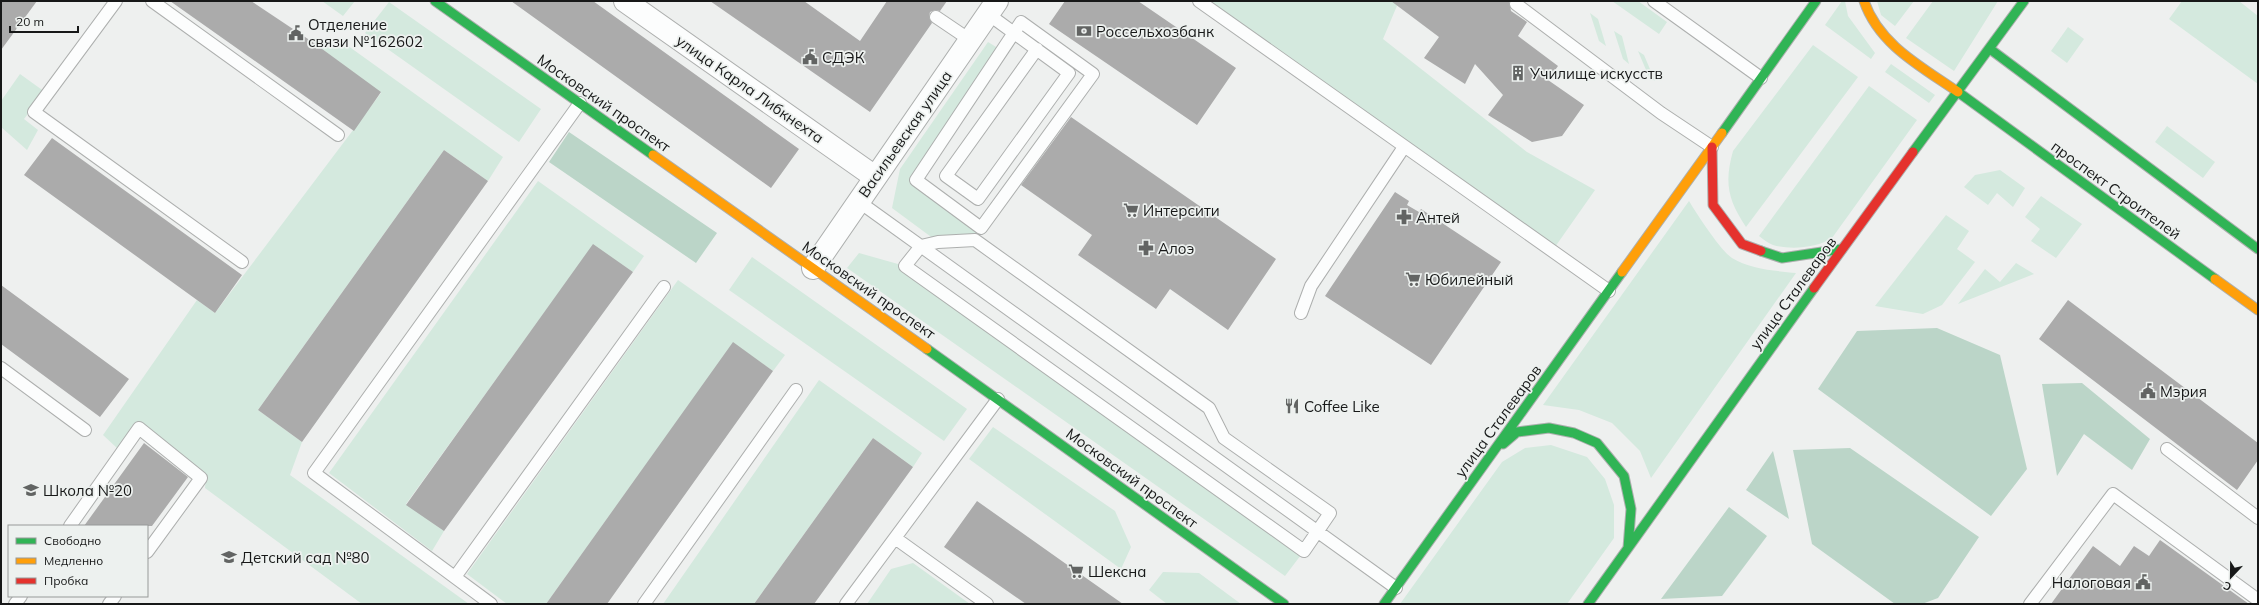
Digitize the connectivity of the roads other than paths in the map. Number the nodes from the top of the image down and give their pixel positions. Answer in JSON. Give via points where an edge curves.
{"nodes":[{"id":1,"x":116,"y":1,"type":"edge"},
{"id":2,"x":152,"y":1,"type":"edge"},
{"id":3,"x":435,"y":1,"type":"edge"},
{"id":4,"x":625,"y":1,"type":"edge"},
{"id":5,"x":1199,"y":1,"type":"edge"},
{"id":6,"x":1654,"y":1,"type":"edge"},
{"id":7,"x":1816,"y":1,"type":"edge"},
{"id":8,"x":1864,"y":1,"type":"edge"},
{"id":9,"x":2024,"y":1,"type":"edge"},
{"id":10,"x":1516,"y":4,"type":"dead end"},
{"id":11,"x":992,"y":8,"type":"edge"},
{"id":12,"x":936,"y":17,"type":"dead end"},
{"id":13,"x":1014,"y":33,"type":"junction"},
{"id":14,"x":970,"y":40,"type":"junction"},
{"id":15,"x":1037,"y":49,"type":"junction"},
{"id":16,"x":1990,"y":49,"type":"junction"},
{"id":17,"x":1761,"y":78,"type":"junction"},
{"id":18,"x":1958,"y":92,"type":"junction"},
{"id":19,"x":580,"y":103,"type":"junction"},
{"id":20,"x":338,"y":135,"type":"dead end"},
{"id":21,"x":1404,"y":146,"type":"junction"},
{"id":22,"x":1712,"y":147,"type":"junction"},
{"id":23,"x":875,"y":177,"type":"junction"},
{"id":24,"x":858,"y":201,"type":"junction"},
{"id":25,"x":921,"y":246,"type":"junction"},
{"id":26,"x":1842,"y":249,"type":"junction"},
{"id":27,"x":2258,"y":249,"type":"edge"},
{"id":28,"x":242,"y":262,"type":"dead end"},
{"id":29,"x":813,"y":268,"type":"junction"},
{"id":30,"x":664,"y":287,"type":"dead end"},
{"id":31,"x":1609,"y":291,"type":"junction"},
{"id":32,"x":2258,"y":310,"type":"edge"},
{"id":33,"x":1301,"y":313,"type":"dead end"},
{"id":34,"x":1,"y":368,"type":"edge"},
{"id":35,"x":796,"y":390,"type":"dead end"},
{"id":36,"x":998,"y":399,"type":"junction"},
{"id":37,"x":85,"y":430,"type":"dead end"},
{"id":38,"x":2167,"y":449,"type":"dead end"},
{"id":39,"x":1492,"y":454,"type":"junction"},
{"id":40,"x":2258,"y":518,"type":"edge"},
{"id":41,"x":71,"y":525,"type":"edge"},
{"id":42,"x":1318,"y":531,"type":"junction"},
{"id":43,"x":895,"y":538,"type":"junction"},
{"id":44,"x":1628,"y":548,"type":"junction"},
{"id":45,"x":148,"y":551,"type":"edge"},
{"id":46,"x":455,"y":577,"type":"junction"},
{"id":47,"x":1396,"y":588,"type":"junction"},
{"id":48,"x":2258,"y":600,"type":"edge"},
{"id":49,"x":491,"y":604,"type":"edge"},
{"id":50,"x":644,"y":604,"type":"edge"},
{"id":51,"x":846,"y":604,"type":"edge"},
{"id":52,"x":987,"y":604,"type":"edge"},
{"id":53,"x":1284,"y":604,"type":"edge"},
{"id":54,"x":1384,"y":604,"type":"edge"},
{"id":55,"x":1588,"y":604,"type":"edge"},
{"id":56,"x":2030,"y":604,"type":"edge"},
{"id":57,"x":2256,"y":604,"type":"edge"}],
"edges":[{"from":1,"to":28,"type":"lane","via":[[34,112]]},
{"from":2,"to":20,"type":"lane"},
{"from":3,"to":19,"type":"main road","name":"Московский проспект"},
{"from":4,"to":23,"type":"street","name":"улица Карла Либкнехта"},
{"from":5,"to":21,"type":"lane"},
{"from":6,"to":17,"type":"lane"},
{"from":7,"to":17,"type":"main road","name":"улица Сталеваров"},
{"from":8,"to":18,"type":"main road","name":"проспект Строителей","via":[[1866,12],[1873,23],[1891,42]]},
{"from":9,"to":16,"type":"main road","name":"улица Сталеваров"},
{"from":10,"to":22,"type":"lane","via":[[1662,114]]},
{"from":11,"to":13,"type":"lane"},
{"from":11,"to":14,"type":"street","name":"Васильевская улица"},
{"from":12,"to":14,"type":"lane"},
{"from":13,"to":13,"type":"lane","via":[[916,180],[981,228],[1093,74],[1021,22]]},
{"from":13,"to":15,"type":"lane"},
{"from":14,"to":23,"type":"street","name":"Васильевская улица"},
{"from":15,"to":15,"type":"lane","via":[[1069,72],[978,199],[946,176]]},
{"from":16,"to":18,"type":"main road","name":"улица Сталеваров"},
{"from":16,"to":27,"type":"main road"},
{"from":17,"to":22,"type":"main road","name":"улица Сталеваров"},
{"from":18,"to":26,"type":"main road","name":"улица Сталеваров"},
{"from":18,"to":32,"type":"main road","name":"проспект Строителей"},
{"from":19,"to":29,"type":"main road","name":"Московский проспект"},
{"from":19,"to":46,"type":"lane","via":[[314,473]]},
{"from":21,"to":31,"type":"lane"},
{"from":21,"to":33,"type":"lane","via":[[1311,286]]},
{"from":22,"to":26,"type":"main road","via":[[1713,205],[1742,244],[1782,258]]},
{"from":22,"to":31,"type":"main road","name":"улица Сталеваров"},
{"from":23,"to":24,"type":"street","name":"Васильевская улица"},
{"from":24,"to":25,"type":"lane"},
{"from":24,"to":29,"type":"street","name":"Васильевская улица"},
{"from":25,"to":42,"type":"lane"},
{"from":25,"to":42,"type":"lane","via":[[938,242],[975,240],[1209,408],[1224,438],[1330,513]]},
{"from":25,"to":42,"type":"lane","via":[[905,266],[1304,551]]},
{"from":26,"to":44,"type":"main road","name":"улица Сталеваров"},
{"from":29,"to":36,"type":"main road","name":"Московский проспект"},
{"from":30,"to":46,"type":"lane"},
{"from":31,"to":39,"type":"main road","name":"улица Сталеваров"},
{"from":34,"to":37,"type":"lane"},
{"from":35,"to":50,"type":"lane"},
{"from":36,"to":43,"type":"lane"},
{"from":36,"to":53,"type":"main road","name":"Московский проспект"},
{"from":38,"to":40,"type":"lane"},
{"from":39,"to":44,"type":"main road","via":[[1517,432],[1549,428],[1574,433],[1597,443],[1624,476],[1631,509]]},
{"from":39,"to":47,"type":"main road","name":"улица Сталеваров"},
{"from":41,"to":45,"type":"lane","via":[[139,428],[202,478]]},
{"from":42,"to":47,"type":"lane"},
{"from":43,"to":51,"type":"lane"},
{"from":43,"to":52,"type":"lane"},
{"from":44,"to":55,"type":"main road","name":"улица Сталеваров"},
{"from":46,"to":49,"type":"lane"},
{"from":47,"to":54,"type":"main road","name":"улица Сталеваров"},
{"from":48,"to":56,"type":"lane","via":[[2114,494]]},
{"from":48,"to":57,"type":"lane"}]}
